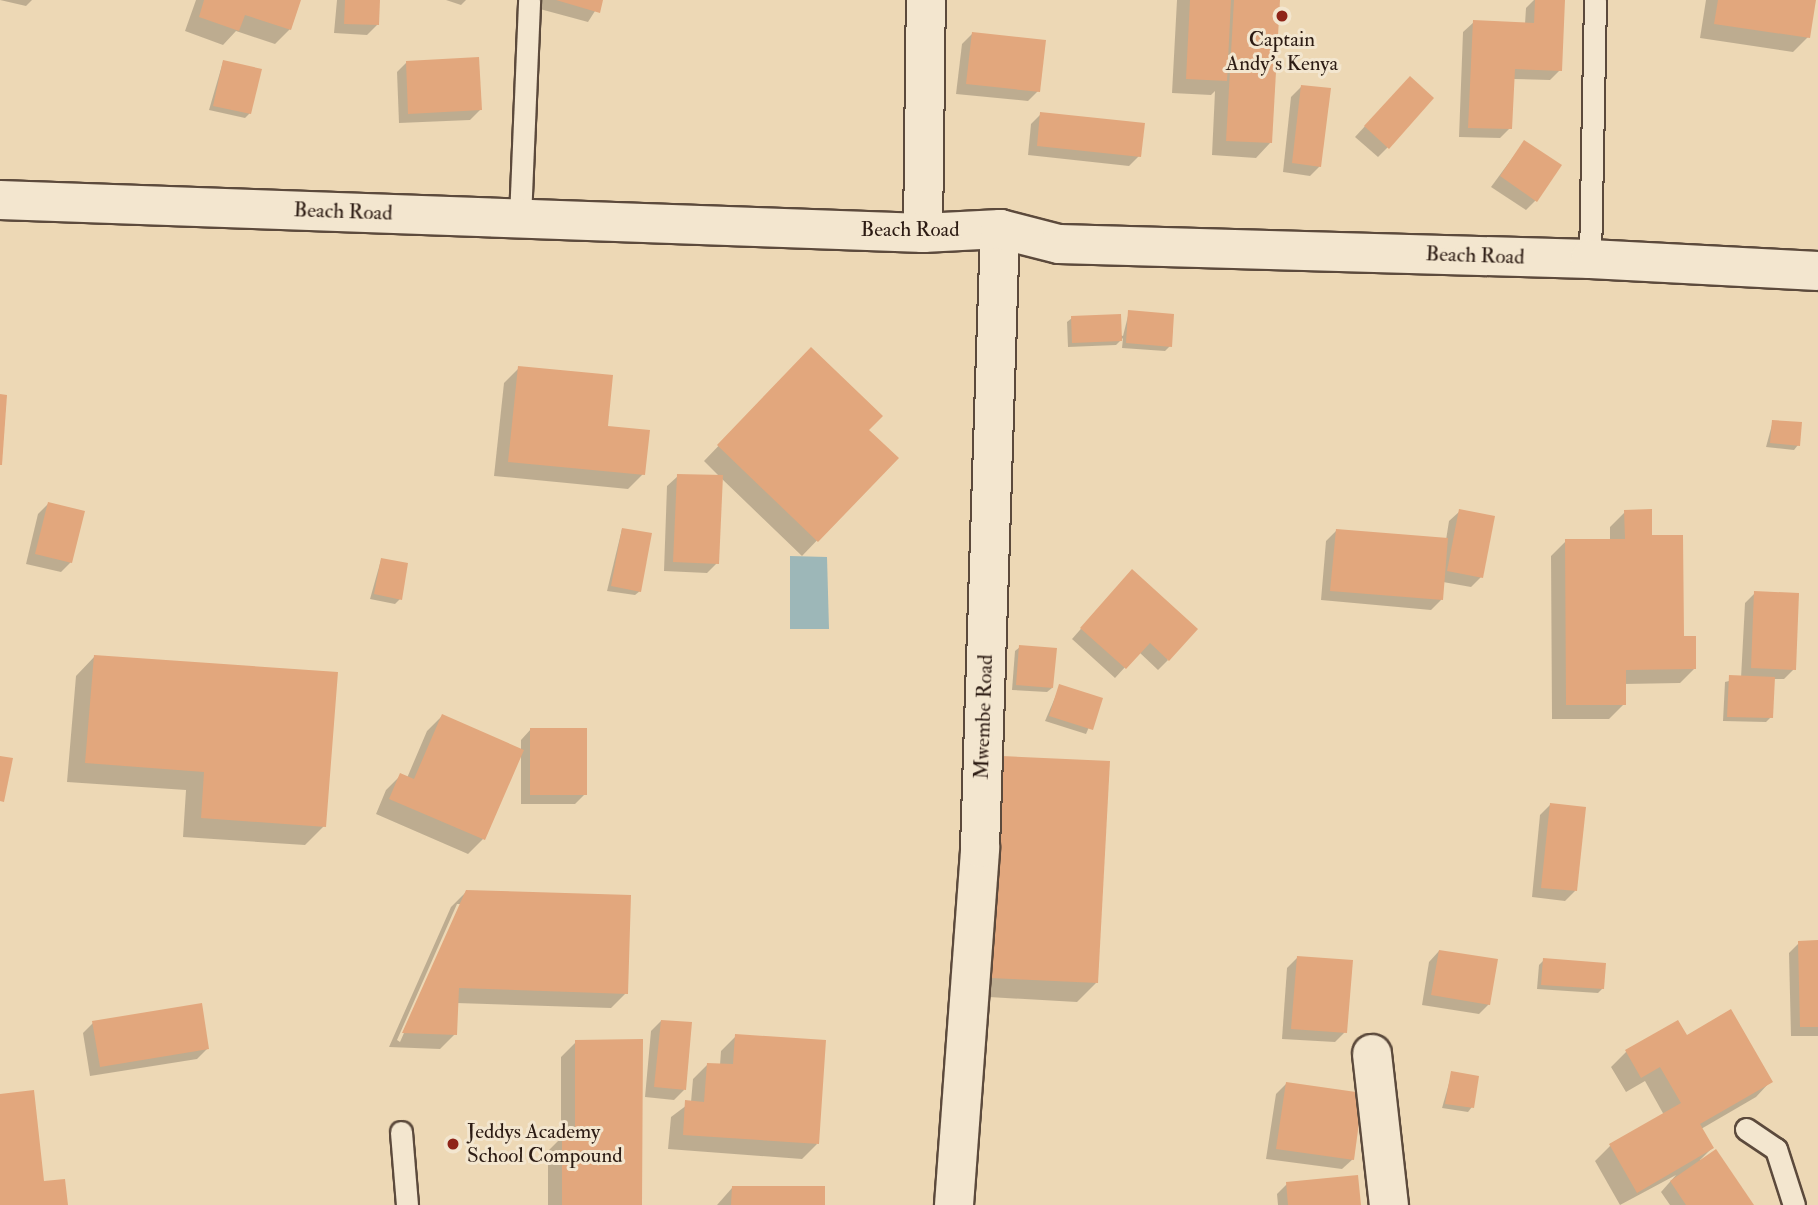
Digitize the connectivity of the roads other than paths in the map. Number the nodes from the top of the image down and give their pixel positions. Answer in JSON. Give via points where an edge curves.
{"nodes":[{"id":1,"x":529,"y":0,"type":"edge"},
{"id":2,"x":926,"y":0,"type":"edge"},
{"id":3,"x":1595,"y":0,"type":"edge"},
{"id":4,"x":0,"y":200,"type":"edge"},
{"id":5,"x":520,"y":218,"type":"junction"},
{"id":6,"x":1000,"y":229,"type":"junction"},
{"id":7,"x":923,"y":233,"type":"junction"},
{"id":8,"x":1590,"y":259,"type":"junction"},
{"id":9,"x":1818,"y":271,"type":"edge"},
{"id":10,"x":1372,"y":1054,"type":"dead end"},
{"id":11,"x":1746,"y":1129,"type":"dead end"},
{"id":12,"x":401,"y":1132,"type":"dead end"},
{"id":13,"x":407,"y":1205,"type":"edge"},
{"id":14,"x":954,"y":1205,"type":"edge"},
{"id":15,"x":1389,"y":1205,"type":"edge"},
{"id":16,"x":1794,"y":1205,"type":"edge"}],
"edges":[{"from":1,"to":5,"type":"lane"},
{"from":2,"to":7,"type":"main road"},
{"from":3,"to":8,"type":"lane"},
{"from":4,"to":5,"type":"main road","name":"Beach Road"},
{"from":5,"to":7,"type":"main road","name":"Beach Road"},
{"from":6,"to":7,"type":"main road","name":"Beach Road"},
{"from":6,"to":8,"type":"main road","name":"Beach Road","via":[[1059,244]]},
{"from":6,"to":14,"type":"main road","name":"Mwembe Road","via":[[980,848]]},
{"from":8,"to":9,"type":"main road","name":"Beach Road"},
{"from":10,"to":15,"type":"main road"},
{"from":11,"to":16,"type":"lane","via":[[1776,1149]]},
{"from":12,"to":13,"type":"lane"}]}
